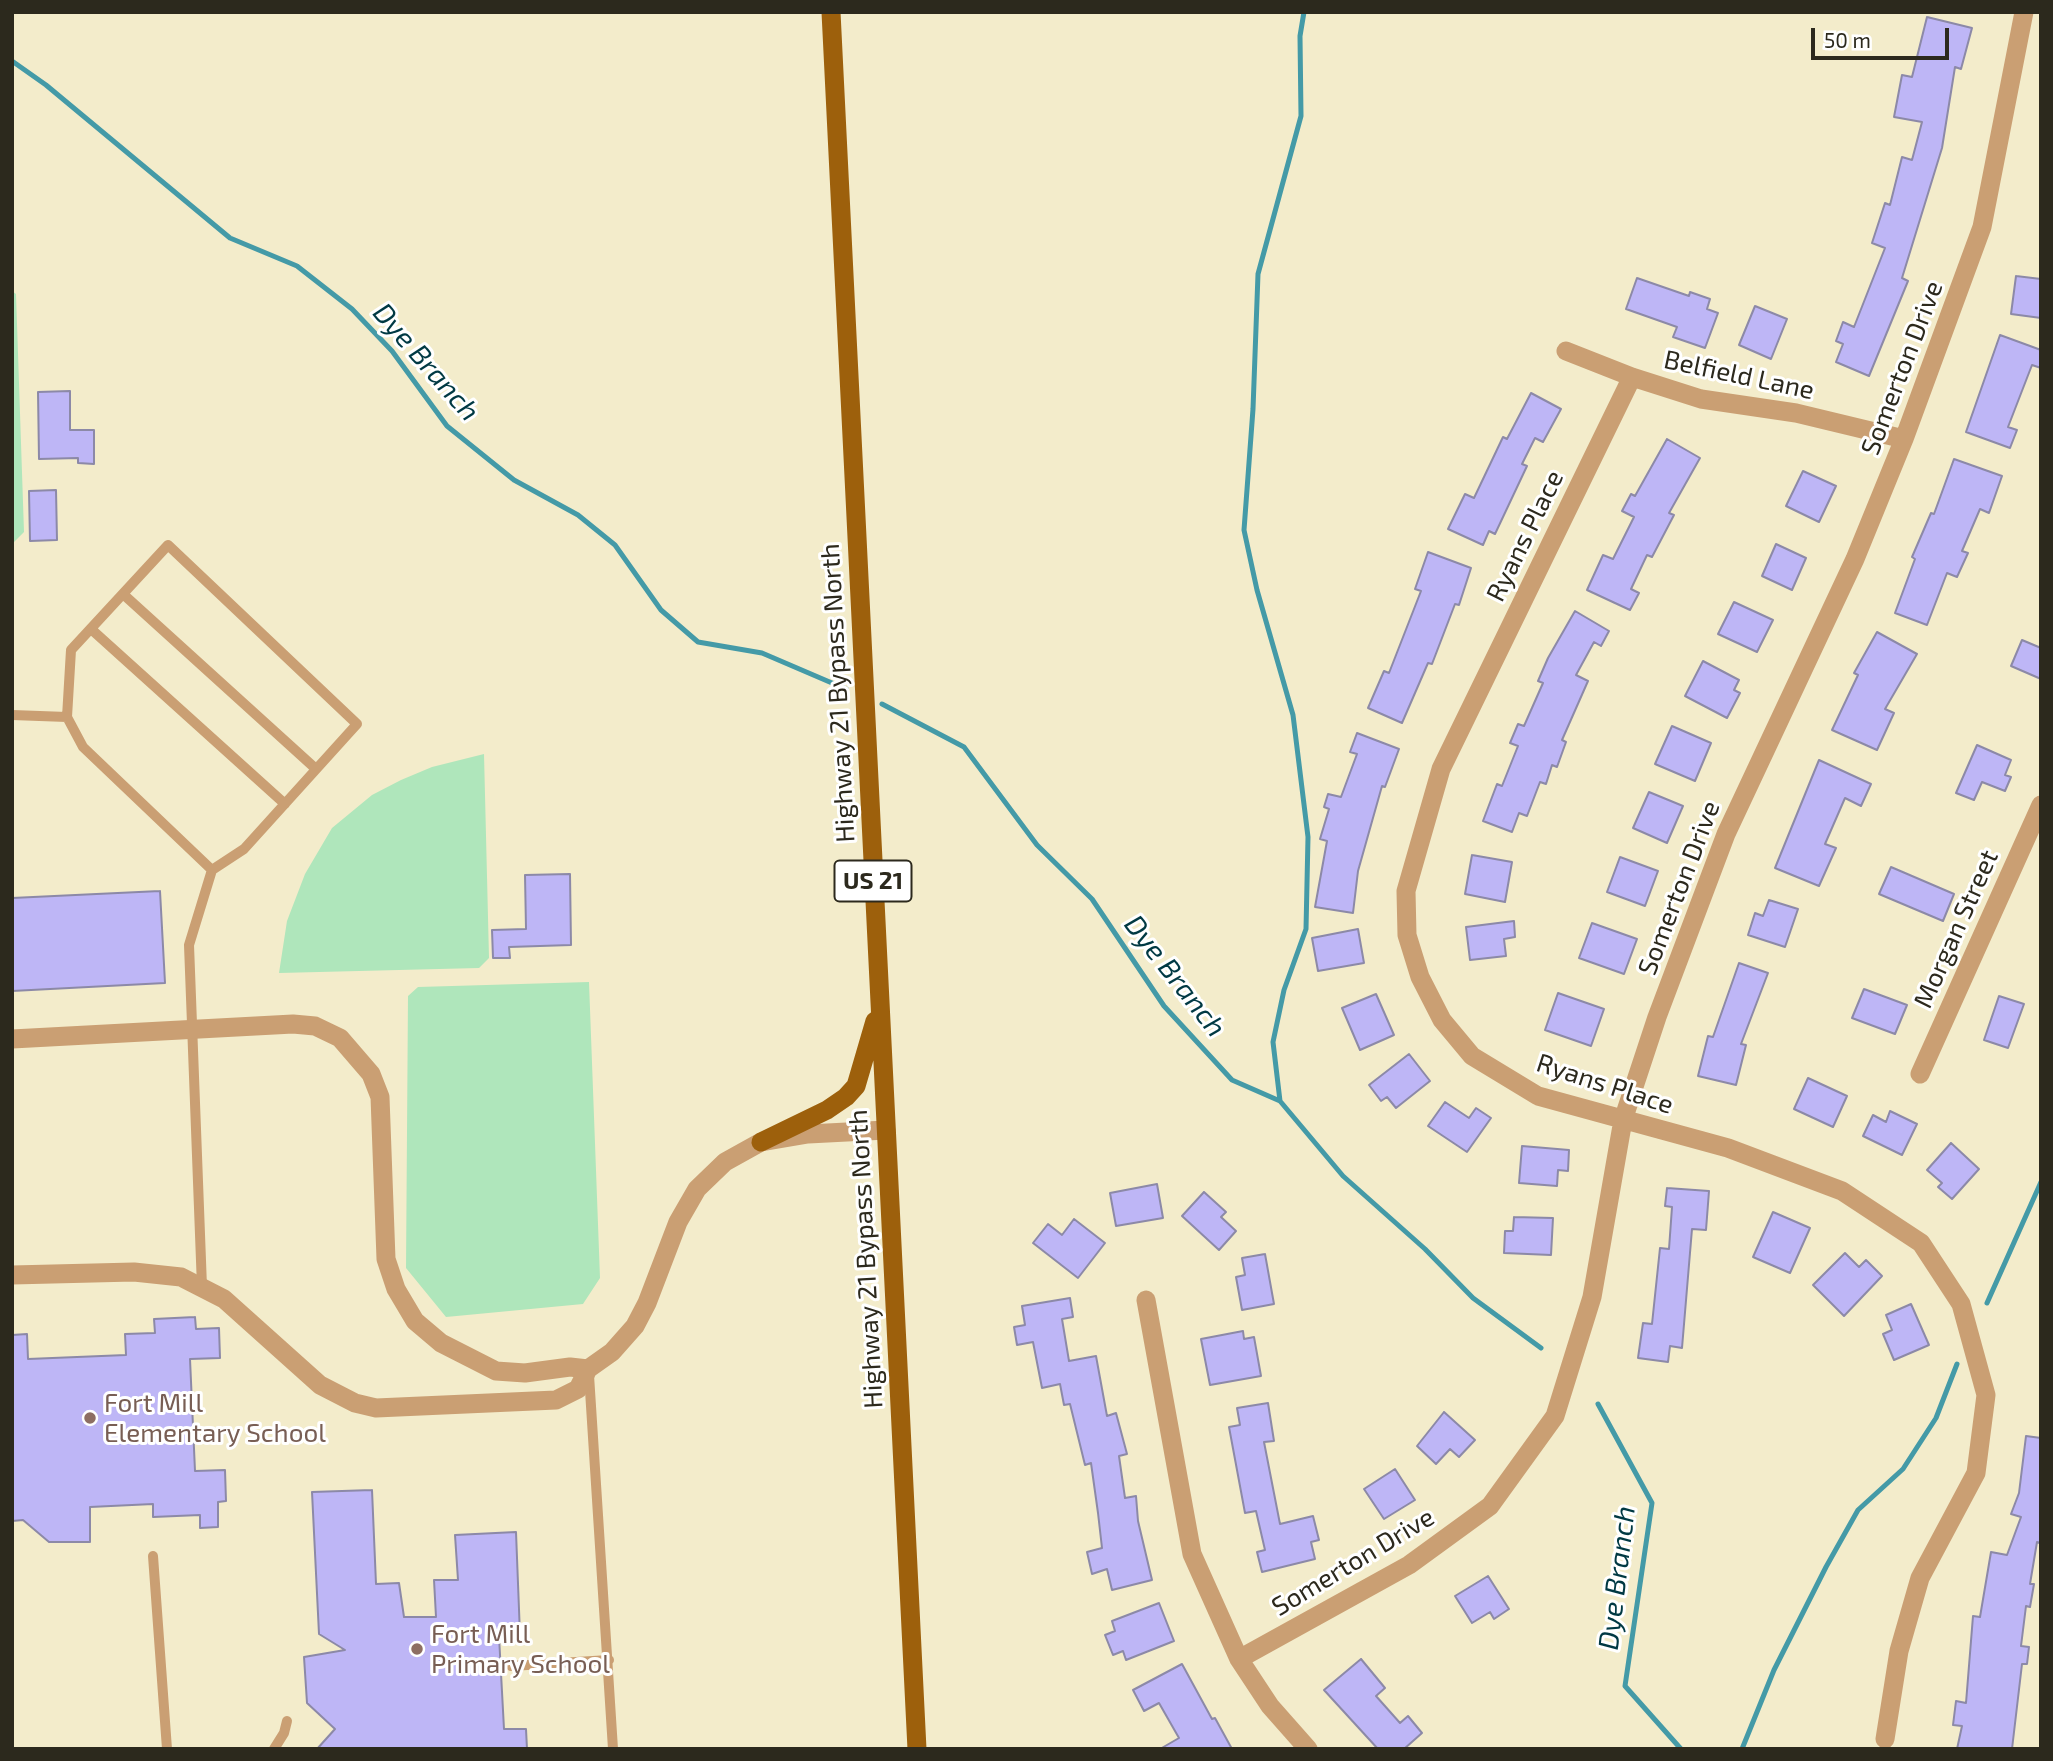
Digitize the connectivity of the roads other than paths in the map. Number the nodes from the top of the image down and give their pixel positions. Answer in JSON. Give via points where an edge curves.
{"nodes":[{"id":1,"x":831,"y":12,"type":"edge"},
{"id":2,"x":2024,"y":12,"type":"edge"},
{"id":3,"x":1566,"y":351,"type":"dead end"},
{"id":4,"x":1632,"y":377,"type":"junction"},
{"id":5,"x":1904,"y":439,"type":"junction"},
{"id":6,"x":123,"y":594,"type":"junction"},
{"id":7,"x":90,"y":629,"type":"junction"},
{"id":8,"x":12,"y":715,"type":"edge"},
{"id":9,"x":67,"y":717,"type":"junction"},
{"id":10,"x":316,"y":769,"type":"junction"},
{"id":11,"x":285,"y":804,"type":"junction"},
{"id":12,"x":2041,"y":805,"type":"edge"},
{"id":13,"x":212,"y":870,"type":"junction"},
{"id":14,"x":879,"y":1007,"type":"junction"},
{"id":15,"x":193,"y":1029,"type":"junction"},
{"id":16,"x":12,"y":1039,"type":"edge"},
{"id":17,"x":1920,"y":1074,"type":"dead end"},
{"id":18,"x":1623,"y":1121,"type":"junction"},
{"id":19,"x":886,"y":1130,"type":"junction"},
{"id":20,"x":761,"y":1142,"type":"junction"},
{"id":21,"x":12,"y":1275,"type":"edge"},
{"id":22,"x":202,"y":1287,"type":"junction"},
{"id":23,"x":1146,"y":1300,"type":"dead end"},
{"id":24,"x":588,"y":1369,"type":"junction"},
{"id":25,"x":153,"y":1556,"type":"dead end"},
{"id":26,"x":1239,"y":1659,"type":"junction"},
{"id":27,"x":608,"y":1660,"type":"junction"},
{"id":28,"x":511,"y":1667,"type":"dead end"},
{"id":29,"x":287,"y":1721,"type":"dead end"},
{"id":30,"x":1885,"y":1738,"type":"dead end"},
{"id":31,"x":167,"y":1749,"type":"edge"},
{"id":32,"x":274,"y":1749,"type":"edge"},
{"id":33,"x":613,"y":1749,"type":"edge"},
{"id":34,"x":917,"y":1749,"type":"edge"},
{"id":35,"x":1308,"y":1749,"type":"edge"}],
"edges":[{"from":1,"to":14,"type":"main road","name":"Highway 21 Bypass North","number":"US 21"},
{"from":2,"to":5,"type":"street","name":"Somerton Drive","via":[[1982,227]]},
{"from":3,"to":4,"type":"street","name":"Belfield Lane"},
{"from":4,"to":5,"type":"street","name":"Belfield Lane","via":[[1702,399],[1796,413]]},
{"from":4,"to":18,"type":"street","name":"Ryans Place","via":[[1441,769],[1406,891],[1407,935],[1420,977],[1442,1020],[1472,1056],[1538,1096]]},
{"from":5,"to":18,"type":"street","name":"Somerton Drive","via":[[1855,559],[1726,834]]},
{"from":6,"to":7,"type":"lane"},
{"from":6,"to":10,"type":"lane"},
{"from":6,"to":10,"type":"lane","via":[[169,545],[357,724]]},
{"from":7,"to":9,"type":"lane","via":[[71,650]]},
{"from":7,"to":11,"type":"lane"},
{"from":8,"to":9,"type":"lane"},
{"from":9,"to":13,"type":"lane","via":[[83,747]]},
{"from":10,"to":11,"type":"lane"},
{"from":11,"to":13,"type":"lane","via":[[244,849]]},
{"from":12,"to":17,"type":"street","name":"Morgan Street"},
{"from":13,"to":15,"type":"lane","via":[[188,945]]},
{"from":14,"to":19,"type":"main road","name":"Highway 21 Bypass North","number":"US 21"},
{"from":14,"to":20,"type":"main road","via":[[856,1086],[827,1110]]},
{"from":15,"to":16,"type":"street"},
{"from":15,"to":22,"type":"lane"},
{"from":15,"to":24,"type":"street","via":[[293,1024],[315,1026],[340,1038],[371,1074],[380,1097],[386,1259],[396,1289],[415,1321],[441,1343],[496,1371]]},
{"from":18,"to":26,"type":"street","name":"Somerton Drive","via":[[1592,1297],[1555,1416],[1490,1506],[1409,1565]]},
{"from":18,"to":30,"type":"street","name":"Ryans Place","via":[[1728,1148],[1842,1191],[1921,1243],[1961,1304],[1986,1395],[1976,1473],[1920,1578],[1899,1651]]},
{"from":19,"to":20,"type":"street","via":[[808,1133]]},
{"from":19,"to":34,"type":"main road","name":"Highway 21 Bypass North","number":"US 21"},
{"from":20,"to":24,"type":"street","via":[[724,1163],[697,1189],[678,1222],[635,1326],[612,1352]]},
{"from":21,"to":22,"type":"street","via":[[158,1273]]},
{"from":22,"to":24,"type":"street","via":[[232,1305],[320,1385],[376,1408],[556,1400],[578,1389]]},
{"from":23,"to":26,"type":"street","via":[[1192,1554]]},
{"from":24,"to":27,"type":"lane"},
{"from":25,"to":31,"type":"lane"},
{"from":26,"to":35,"type":"street","via":[[1270,1706]]},
{"from":27,"to":28,"type":"lane"},
{"from":27,"to":33,"type":"lane"},
{"from":29,"to":32,"type":"lane"}]}
